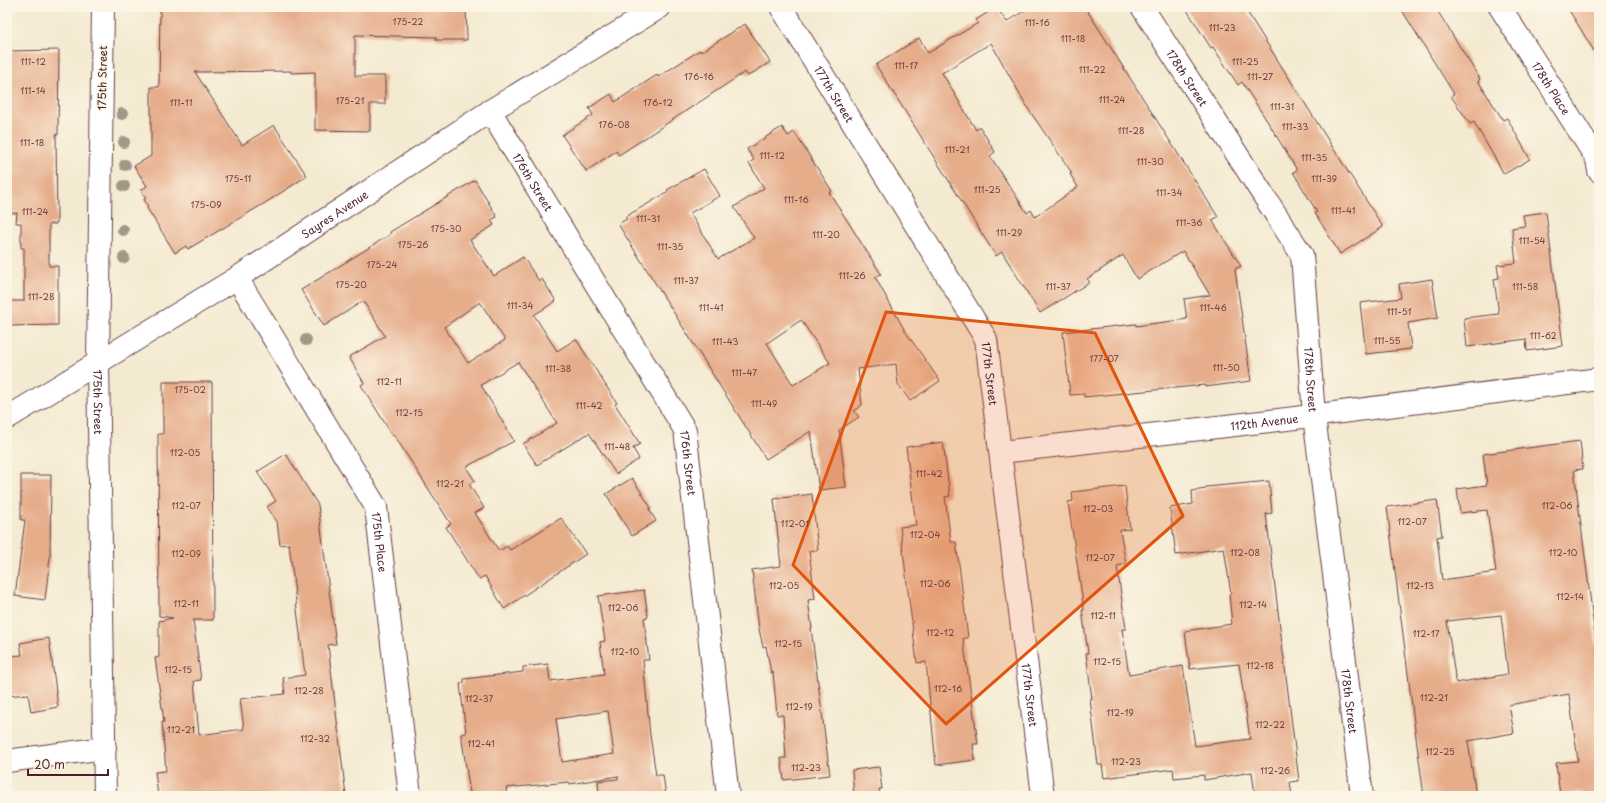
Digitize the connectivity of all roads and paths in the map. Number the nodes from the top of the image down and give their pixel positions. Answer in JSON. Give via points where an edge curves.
{"nodes":[{"id":1,"x":103,"y":7,"type":"edge"},
{"id":2,"x":660,"y":7,"type":"edge"},
{"id":3,"x":781,"y":7,"type":"edge"},
{"id":4,"x":1142,"y":7,"type":"edge"},
{"id":5,"x":1500,"y":7,"type":"edge"},
{"id":6,"x":490,"y":112,"type":"junction"},
{"id":7,"x":1599,"y":171,"type":"edge"},
{"id":8,"x":237,"y":278,"type":"junction"},
{"id":9,"x":98,"y":362,"type":"junction"},
{"id":10,"x":1599,"y":379,"type":"edge"},
{"id":11,"x":1314,"y":416,"type":"junction"},
{"id":12,"x":7,"y":418,"type":"edge"},
{"id":13,"x":1001,"y":452,"type":"junction"},
{"id":14,"x":105,"y":748,"type":"junction"},
{"id":15,"x":7,"y":761,"type":"edge"},
{"id":16,"x":105,"y":796,"type":"edge"},
{"id":17,"x":410,"y":796,"type":"edge"},
{"id":18,"x":728,"y":796,"type":"edge"},
{"id":19,"x":1044,"y":796,"type":"edge"},
{"id":20,"x":1362,"y":796,"type":"edge"}],
"edges":[{"from":1,"to":9,"type":"street","name":"175th Street"},
{"from":2,"to":6,"type":"street","name":"Sayres Avenue"},
{"from":3,"to":13,"type":"street","name":"177th Street","via":[[986,339]]},
{"from":4,"to":11,"type":"street","name":"178th Street","via":[[1302,255]]},
{"from":5,"to":7,"type":"street","name":"178th Place","via":[[1597,159]]},
{"from":6,"to":8,"type":"street","name":"Sayres Avenue"},
{"from":6,"to":18,"type":"street","name":"176th Street","via":[[685,430]]},
{"from":8,"to":9,"type":"street","name":"Sayres Avenue"},
{"from":8,"to":17,"type":"street","name":"175th Place","via":[[376,507]]},
{"from":9,"to":12,"type":"street","name":"Sayres Avenue"},
{"from":9,"to":14,"type":"street","name":"175th Street"},
{"from":10,"to":11,"type":"street","name":"112th Avenue"},
{"from":11,"to":13,"type":"street","name":"112th Avenue"},
{"from":11,"to":20,"type":"street","name":"178th Street"},
{"from":13,"to":19,"type":"street","name":"177th Street"},
{"from":14,"to":15,"type":"street"},
{"from":14,"to":16,"type":"street","name":"175th Street"}]}
